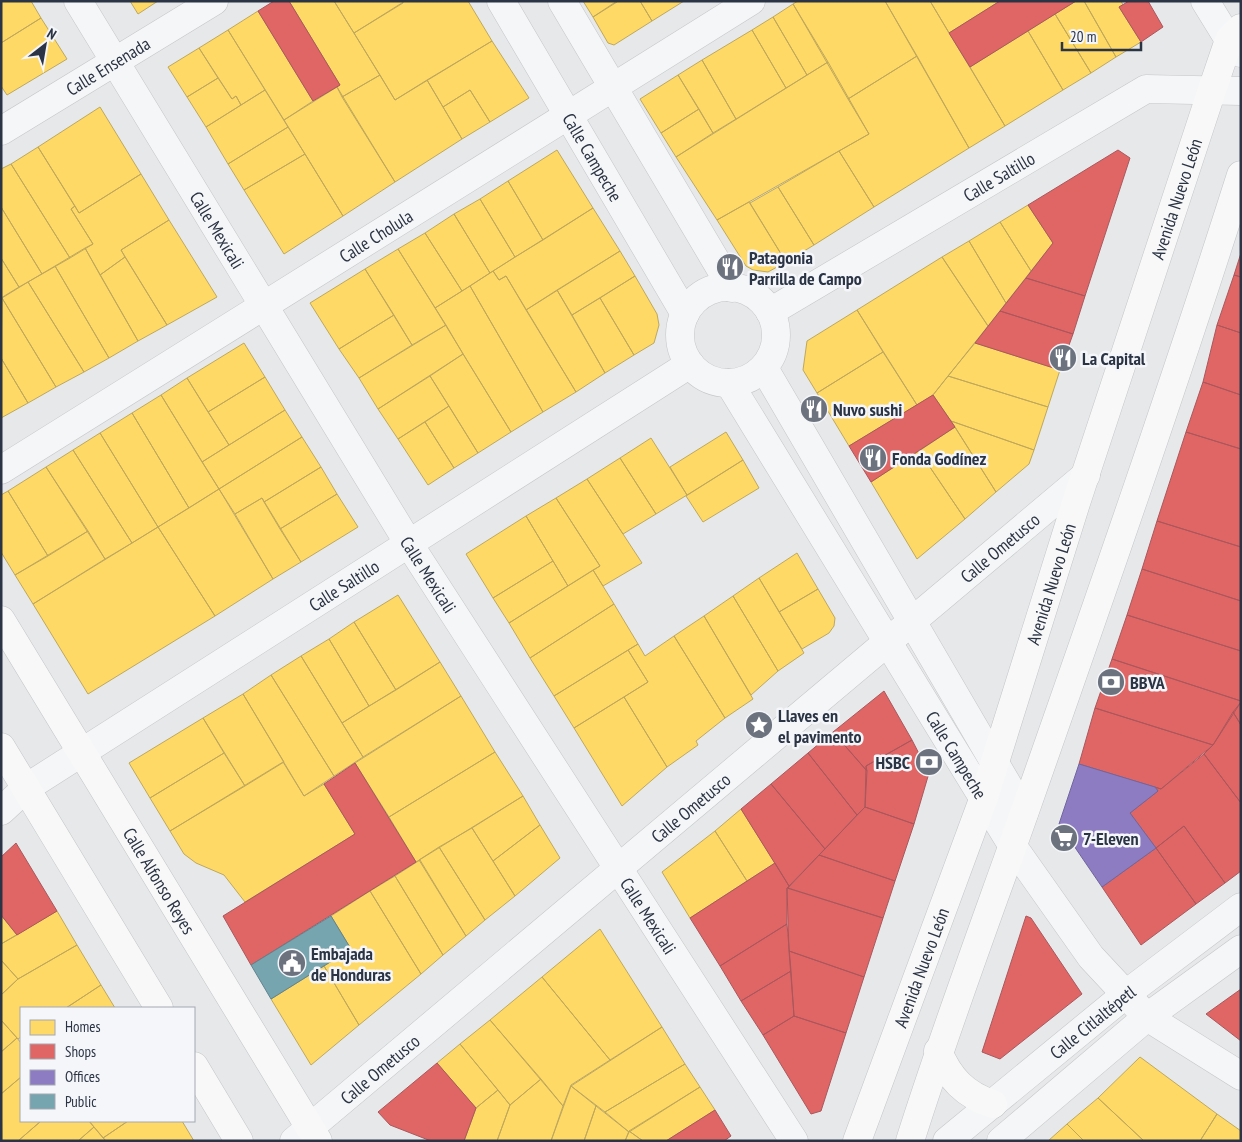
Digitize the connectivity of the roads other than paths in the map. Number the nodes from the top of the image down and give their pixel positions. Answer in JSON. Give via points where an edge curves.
{"nodes":[{"id":1,"x":78,"y":1,"type":"edge"},
{"id":2,"x":214,"y":1,"type":"edge"},
{"id":3,"x":501,"y":1,"type":"edge"},
{"id":4,"x":562,"y":1,"type":"edge"},
{"id":5,"x":751,"y":1,"type":"edge"},
{"id":6,"x":1205,"y":1,"type":"edge"},
{"id":7,"x":1237,"y":40,"type":"edge"},
{"id":8,"x":113,"y":63,"type":"junction"},
{"id":9,"x":613,"y":87,"type":"junction"},
{"id":10,"x":1212,"y":90,"type":"junction"},
{"id":11,"x":1241,"y":91,"type":"edge"},
{"id":12,"x":568,"y":115,"type":"junction"},
{"id":13,"x":1,"y":131,"type":"edge"},
{"id":14,"x":1241,"y":175,"type":"edge"},
{"id":15,"x":732,"y":288,"type":"junction"},
{"id":16,"x":263,"y":306,"type":"junction"},
{"id":17,"x":770,"y":312,"type":"junction"},
{"id":18,"x":685,"y":314,"type":"junction"},
{"id":19,"x":690,"y":364,"type":"junction"},
{"id":20,"x":764,"y":368,"type":"junction"},
{"id":21,"x":729,"y":383,"type":"junction"},
{"id":22,"x":1,"y":470,"type":"edge"},
{"id":23,"x":1086,"y":475,"type":"junction"},
{"id":24,"x":409,"y":544,"type":"junction"},
{"id":25,"x":1,"y":620,"type":"edge"},
{"id":26,"x":913,"y":622,"type":"junction"},
{"id":27,"x":888,"y":642,"type":"junction"},
{"id":28,"x":1,"y":747,"type":"edge"},
{"id":29,"x":81,"y":753,"type":"junction"},
{"id":30,"x":995,"y":761,"type":"junction"},
{"id":31,"x":26,"y":788,"type":"junction"},
{"id":32,"x":984,"y":797,"type":"junction"},
{"id":33,"x":1,"y":811,"type":"edge"},
{"id":34,"x":1024,"y":813,"type":"junction"},
{"id":35,"x":1012,"y":845,"type":"junction"},
{"id":36,"x":617,"y":869,"type":"junction"},
{"id":37,"x":1241,"y":907,"type":"edge"},
{"id":38,"x":1241,"y":949,"type":"edge"},
{"id":39,"x":1126,"y":994,"type":"junction"},
{"id":40,"x":158,"y":1007,"type":"edge"},
{"id":41,"x":1147,"y":1017,"type":"junction"},
{"id":42,"x":938,"y":1051,"type":"junction"},
{"id":43,"x":195,"y":1068,"type":"edge"},
{"id":44,"x":1241,"y":1076,"type":"edge"},
{"id":45,"x":993,"y":1104,"type":"junction"},
{"id":46,"x":307,"y":1136,"type":"edge"},
{"id":47,"x":239,"y":1141,"type":"edge"},
{"id":48,"x":334,"y":1141,"type":"edge"},
{"id":49,"x":794,"y":1141,"type":"edge"},
{"id":50,"x":857,"y":1141,"type":"edge"},
{"id":51,"x":910,"y":1141,"type":"edge"},
{"id":52,"x":947,"y":1141,"type":"edge"},
{"id":53,"x":1001,"y":1141,"type":"edge"}],
"edges":[{"from":1,"to":8,"type":"street","name":"Calle Mexicali"},
{"from":2,"to":8,"type":"street","name":"Calle Ensenada"},
{"from":3,"to":12,"type":"street","name":"Calle Campeche"},
{"from":4,"to":9,"type":"street"},
{"from":5,"to":9,"type":"street","name":"Calle Cholula"},
{"from":6,"to":7,"type":"street"},
{"from":7,"to":10,"type":"main road","name":"Avenida Nuevo León"},
{"from":8,"to":13,"type":"street","name":"Calle Ensenada"},
{"from":8,"to":16,"type":"street","name":"Calle Mexicali"},
{"from":9,"to":12,"type":"street","name":"Calle Cholula"},
{"from":9,"to":15,"type":"street"},
{"from":10,"to":11,"type":"street","name":"Calle Saltillo"},
{"from":10,"to":17,"type":"street","name":"Calle Saltillo","via":[[1146,89]]},
{"from":10,"to":23,"type":"main road","name":"Avenida Nuevo León"},
{"from":12,"to":16,"type":"street","name":"Calle Cholula"},
{"from":12,"to":18,"type":"street","name":"Calle Campeche"},
{"from":14,"to":34,"type":"main road","via":[[1192,331]]},
{"from":15,"to":17,"type":"street","via":[[760,300]]},
{"from":15,"to":18,"type":"street","via":[[717,288],[704,293]]},
{"from":16,"to":22,"type":"street","name":"Calle Cholula"},
{"from":16,"to":24,"type":"street","name":"Calle Mexicali"},
{"from":17,"to":20,"type":"street","via":[[776,341]]},
{"from":18,"to":19,"type":"street","via":[[680,340]]},
{"from":19,"to":21,"type":"street","via":[[701,375]]},
{"from":19,"to":24,"type":"street","name":"Calle Saltillo"},
{"from":20,"to":21,"type":"street","via":[[742,381]]},
{"from":20,"to":26,"type":"street","name":"Calle Campeche"},
{"from":21,"to":27,"type":"street","name":"Calle Campeche"},
{"from":23,"to":26,"type":"street","name":"Calle Ometusco"},
{"from":23,"to":30,"type":"main road","name":"Avenida Nuevo León"},
{"from":24,"to":29,"type":"street","name":"Calle Saltillo"},
{"from":24,"to":36,"type":"street","name":"Calle Mexicali"},
{"from":25,"to":29,"type":"main road","name":"Calle Alfonso Reyes"},
{"from":26,"to":27,"type":"street","name":"Calle Ometusco"},
{"from":26,"to":30,"type":"street","name":"Calle Campeche"},
{"from":27,"to":32,"type":"street","name":"Calle Campeche"},
{"from":27,"to":36,"type":"street","name":"Calle Ometusco"},
{"from":28,"to":31,"type":"main road"},
{"from":29,"to":31,"type":"street","name":"Calle Saltillo"},
{"from":29,"to":46,"type":"main road","name":"Calle Alfonso Reyes"},
{"from":30,"to":32,"type":"main road","name":"Avenida Nuevo León"},
{"from":30,"to":34,"type":"street","name":"Calle Campeche"},
{"from":31,"to":33,"type":"street","name":"Calle Saltillo"},
{"from":31,"to":40,"type":"main road"},
{"from":32,"to":35,"type":"street","name":"Calle Campeche"},
{"from":32,"to":50,"type":"main road","name":"Avenida Nuevo León"},
{"from":34,"to":35,"type":"main road"},
{"from":35,"to":39,"type":"street","name":"Calle Campeche","via":[[1091,957]]},
{"from":35,"to":42,"type":"main road"},
{"from":36,"to":46,"type":"street","name":"Calle Ometusco"},
{"from":36,"to":49,"type":"street","name":"Calle Mexicali"},
{"from":37,"to":39,"type":"street","name":"Calle Citlaltépetl"},
{"from":38,"to":41,"type":"street","name":"Calle Citlaltépetl"},
{"from":39,"to":41,"type":"street","name":"Calle Campeche"},
{"from":39,"to":45,"type":"street","name":"Calle Citlaltépetl"},
{"from":41,"to":44,"type":"street","name":"Calle Campeche"},
{"from":41,"to":53,"type":"street","name":"Calle Citlaltépetl"},
{"from":42,"to":45,"type":"main road","via":[[955,1081],[967,1092]]},
{"from":42,"to":51,"type":"main road"},
{"from":43,"to":47,"type":"main road"},
{"from":45,"to":52,"type":"street","name":"Calle Citlaltépetl"},
{"from":46,"to":48,"type":"street"}]}
